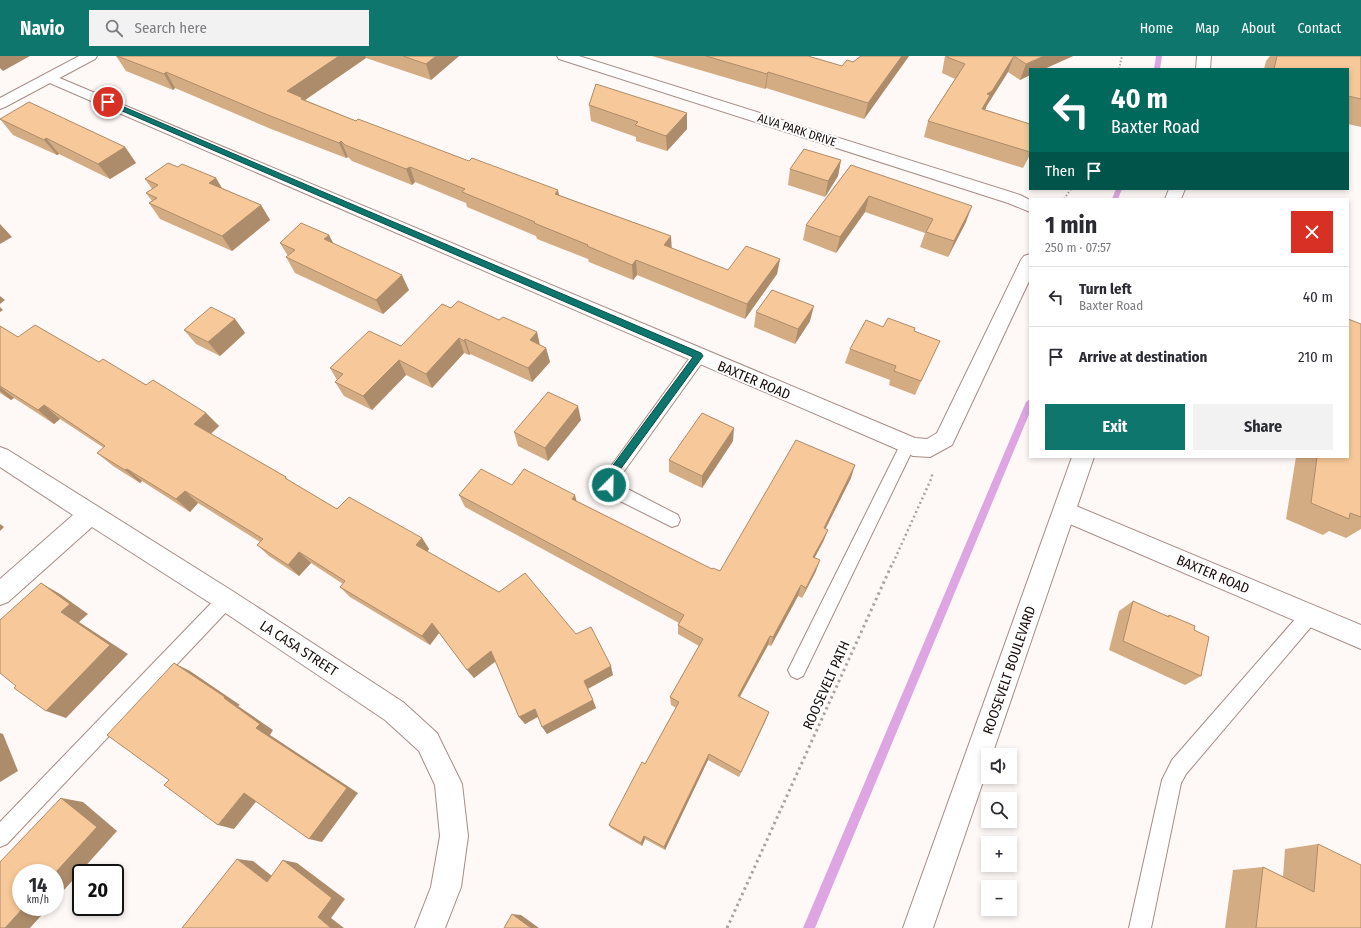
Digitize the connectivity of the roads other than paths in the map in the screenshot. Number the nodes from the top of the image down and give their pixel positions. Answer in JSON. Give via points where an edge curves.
{"nodes":[{"id":1,"x":90,"y":56,"type":"edge"},
{"id":2,"x":564,"y":56,"type":"edge"},
{"id":3,"x":1204,"y":56,"type":"edge"},
{"id":4,"x":1203,"y":68,"type":"edge"},
{"id":5,"x":50,"y":78,"type":"junction"},
{"id":6,"x":0,"y":104,"type":"edge"},
{"id":7,"x":1029,"y":206,"type":"edge"},
{"id":8,"x":1029,"y":262,"type":"edge"},
{"id":9,"x":698,"y":356,"type":"junction"},
{"id":10,"x":907,"y":445,"type":"junction"},
{"id":11,"x":0,"y":456,"type":"edge"},
{"id":12,"x":1083,"y":458,"type":"edge"},
{"id":13,"x":1064,"y":512,"type":"junction"},
{"id":14,"x":90,"y":514,"type":"junction"},
{"id":15,"x":672,"y":520,"type":"dead end"},
{"id":16,"x":0,"y":594,"type":"edge"},
{"id":17,"x":226,"y":600,"type":"junction"},
{"id":18,"x":1310,"y":615,"type":"junction"},
{"id":19,"x":1361,"y":637,"type":"edge"},
{"id":20,"x":797,"y":670,"type":"dead end"},
{"id":21,"x":0,"y":837,"type":"edge"},
{"id":22,"x":430,"y":928,"type":"edge"},
{"id":23,"x":918,"y":928,"type":"edge"},
{"id":24,"x":1140,"y":928,"type":"edge"}],
"edges":[{"from":1,"to":5,"type":"street"},
{"from":2,"to":7,"type":"street","name":"ALVA PARK DRIVE"},
{"from":3,"to":4,"type":"street"},
{"from":5,"to":6,"type":"street"},
{"from":5,"to":9,"type":"street","name":"BAXTER ROAD"},
{"from":8,"to":10,"type":"street","name":"BAXTER ROAD","via":[[945,439],[930,448]]},
{"from":9,"to":10,"type":"street","name":"BAXTER ROAD"},
{"from":9,"to":15,"type":"lane","via":[[609,480],[612,489]]},
{"from":10,"to":20,"type":"lane"},
{"from":11,"to":14,"type":"street","name":"LA CASA STREET"},
{"from":12,"to":13,"type":"street","name":"ROOSEVELT BOULEVARD"},
{"from":13,"to":18,"type":"street","name":"BAXTER ROAD"},
{"from":13,"to":23,"type":"street","name":"ROOSEVELT BOULEVARD"},
{"from":14,"to":16,"type":"street"},
{"from":14,"to":17,"type":"street","name":"LA CASA STREET"},
{"from":17,"to":21,"type":"lane"},
{"from":17,"to":22,"type":"street","name":"LA CASA STREET","via":[[394,710],[428,742],[448,784],[454,836],[446,887]]},
{"from":18,"to":19,"type":"street","name":"BAXTER ROAD"},
{"from":18,"to":24,"type":"lane","via":[[1179,766],[1172,780]]}]}
